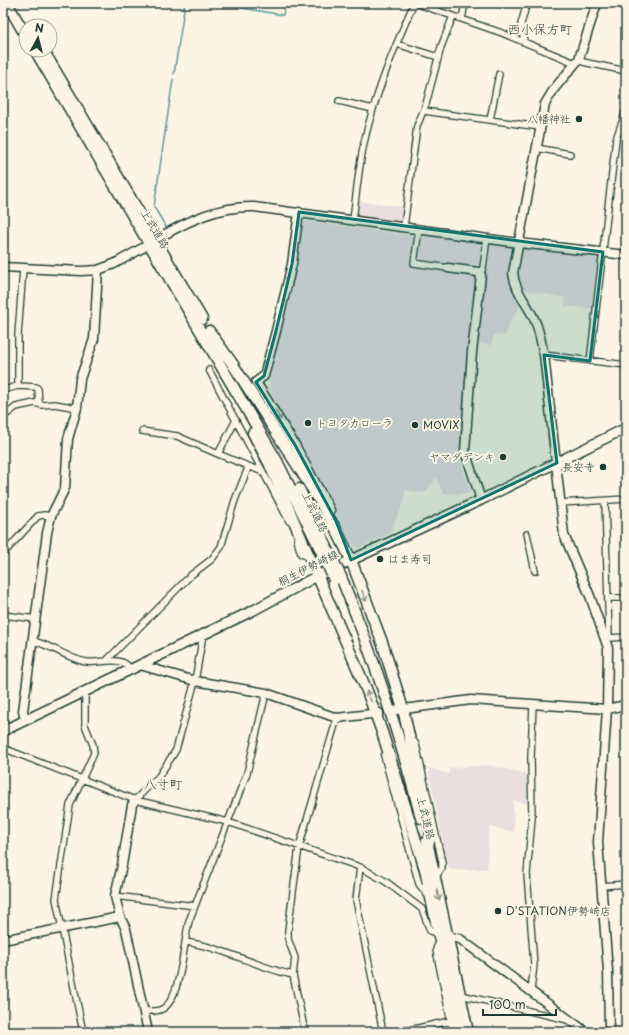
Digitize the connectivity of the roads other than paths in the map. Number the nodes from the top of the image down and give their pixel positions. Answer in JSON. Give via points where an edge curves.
{"nodes":[{"id":1,"x":7,"y":3,"type":"edge"},
{"id":2,"x":15,"y":3,"type":"edge"},
{"id":3,"x":414,"y":3,"type":"edge"},
{"id":4,"x":466,"y":3,"type":"edge"},
{"id":5,"x":527,"y":3,"type":"edge"},
{"id":6,"x":597,"y":3,"type":"edge"},
{"id":7,"x":453,"y":16,"type":"junction"},
{"id":8,"x":23,"y":18,"type":"edge"},
{"id":9,"x":462,"y":19,"type":"junction"},
{"id":10,"x":18,"y":22,"type":"edge"},
{"id":11,"x":524,"y":41,"type":"junction"},
{"id":12,"x":397,"y":44,"type":"junction"},
{"id":13,"x":438,"y":57,"type":"junction"},
{"id":14,"x":40,"y":58,"type":"edge"},
{"id":15,"x":48,"y":58,"type":"edge"},
{"id":16,"x":577,"y":61,"type":"junction"},
{"id":17,"x":626,"y":71,"type":"edge"},
{"id":18,"x":499,"y":74,"type":"dead end"},
{"id":19,"x":339,"y":101,"type":"dead end"},
{"id":20,"x":373,"y":108,"type":"junction"},
{"id":21,"x":424,"y":111,"type":"junction"},
{"id":22,"x":626,"y":111,"type":"edge"},
{"id":23,"x":490,"y":120,"type":"junction"},
{"id":24,"x":540,"y":127,"type":"junction"},
{"id":25,"x":536,"y":148,"type":"junction"},
{"id":26,"x":570,"y":154,"type":"dead end"},
{"id":27,"x":299,"y":212,"type":"junction"},
{"id":28,"x":353,"y":220,"type":"junction"},
{"id":29,"x":404,"y":227,"type":"junction"},
{"id":30,"x":419,"y":229,"type":"junction"},
{"id":31,"x":160,"y":237,"type":"dead end"},
{"id":32,"x":487,"y":238,"type":"junction"},
{"id":33,"x":518,"y":243,"type":"junction"},
{"id":34,"x":146,"y":246,"type":"dead end"},
{"id":35,"x":603,"y":252,"type":"junction"},
{"id":36,"x":626,"y":255,"type":"edge"},
{"id":37,"x":3,"y":267,"type":"edge"},
{"id":38,"x":448,"y":268,"type":"joint"},
{"id":39,"x":23,"y":269,"type":"junction"},
{"id":40,"x":98,"y":270,"type":"junction"},
{"id":41,"x":480,"y":273,"type":"junction"},
{"id":42,"x":207,"y":335,"type":"junction"},
{"id":43,"x":544,"y":355,"type":"junction"},
{"id":44,"x":590,"y":361,"type":"junction"},
{"id":45,"x":626,"y":365,"type":"edge"},
{"id":46,"x":209,"y":370,"type":"dead end"},
{"id":47,"x":18,"y":386,"type":"junction"},
{"id":48,"x":3,"y":390,"type":"edge"},
{"id":49,"x":39,"y":403,"type":"junction"},
{"id":50,"x":77,"y":408,"type":"junction"},
{"id":51,"x":3,"y":417,"type":"edge"},
{"id":52,"x":236,"y":420,"type":"junction"},
{"id":53,"x":626,"y":428,"type":"edge"},
{"id":54,"x":142,"y":431,"type":"dead end"},
{"id":55,"x":218,"y":454,"type":"junction"},
{"id":56,"x":557,"y":463,"type":"junction"},
{"id":57,"x":248,"y":468,"type":"junction"},
{"id":58,"x":263,"y":472,"type":"junction"},
{"id":59,"x":626,"y":499,"type":"edge"},
{"id":60,"x":481,"y":500,"type":"junction"},
{"id":61,"x":605,"y":501,"type":"junction"},
{"id":62,"x":561,"y":503,"type":"junction"},
{"id":63,"x":51,"y":516,"type":"junction"},
{"id":64,"x":338,"y":531,"type":"junction"},
{"id":65,"x":526,"y":534,"type":"dead end"},
{"id":66,"x":3,"y":554,"type":"edge"},
{"id":67,"x":310,"y":557,"type":"junction"},
{"id":68,"x":351,"y":560,"type":"junction"},
{"id":69,"x":535,"y":571,"type":"dead end"},
{"id":70,"x":317,"y":576,"type":"junction"},
{"id":71,"x":338,"y":579,"type":"junction"},
{"id":72,"x":608,"y":598,"type":"junction"},
{"id":73,"x":626,"y":598,"type":"edge"},
{"id":74,"x":3,"y":615,"type":"edge"},
{"id":75,"x":36,"y":619,"type":"junction"},
{"id":76,"x":203,"y":634,"type":"junction"},
{"id":77,"x":626,"y":637,"type":"edge"},
{"id":78,"x":607,"y":640,"type":"junction"},
{"id":79,"x":32,"y":641,"type":"junction"},
{"id":80,"x":108,"y":659,"type":"junction"},
{"id":81,"x":140,"y":665,"type":"junction"},
{"id":82,"x":131,"y":670,"type":"junction"},
{"id":83,"x":195,"y":681,"type":"junction"},
{"id":84,"x":85,"y":691,"type":"junction"},
{"id":85,"x":266,"y":694,"type":"junction"},
{"id":86,"x":533,"y":703,"type":"junction"},
{"id":87,"x":626,"y":705,"type":"edge"},
{"id":88,"x":606,"y":709,"type":"junction"},
{"id":89,"x":400,"y":710,"type":"junction"},
{"id":90,"x":377,"y":713,"type":"junction"},
{"id":91,"x":337,"y":718,"type":"junction"},
{"id":92,"x":25,"y":720,"type":"junction"},
{"id":93,"x":3,"y":731,"type":"edge"},
{"id":94,"x":382,"y":732,"type":"junction"},
{"id":95,"x":409,"y":736,"type":"junction"},
{"id":96,"x":3,"y":748,"type":"edge"},
{"id":97,"x":82,"y":779,"type":"junction"},
{"id":98,"x":135,"y":800,"type":"junction"},
{"id":99,"x":228,"y":822,"type":"junction"},
{"id":100,"x":428,"y":846,"type":"junction"},
{"id":101,"x":299,"y":847,"type":"junction"},
{"id":102,"x":424,"y":866,"type":"junction"},
{"id":103,"x":360,"y":867,"type":"junction"},
{"id":104,"x":435,"y":878,"type":"junction"},
{"id":105,"x":626,"y":884,"type":"edge"},
{"id":106,"x":601,"y":886,"type":"junction"},
{"id":107,"x":115,"y":896,"type":"junction"},
{"id":108,"x":431,"y":901,"type":"junction"},
{"id":109,"x":195,"y":906,"type":"junction"},
{"id":110,"x":120,"y":917,"type":"junction"},
{"id":111,"x":62,"y":930,"type":"junction"},
{"id":112,"x":443,"y":937,"type":"junction"},
{"id":113,"x":3,"y":940,"type":"edge"},
{"id":114,"x":185,"y":942,"type":"junction"},
{"id":115,"x":293,"y":976,"type":"junction"},
{"id":116,"x":531,"y":990,"type":"junction"},
{"id":117,"x":465,"y":996,"type":"junction"},
{"id":118,"x":451,"y":1009,"type":"junction"},
{"id":119,"x":143,"y":1011,"type":"junction"},
{"id":120,"x":570,"y":1020,"type":"junction"},
{"id":121,"x":450,"y":1021,"type":"junction"},
{"id":122,"x":583,"y":1031,"type":"edge"},
{"id":123,"x":83,"y":1032,"type":"edge"},
{"id":124,"x":148,"y":1032,"type":"edge"},
{"id":125,"x":305,"y":1032,"type":"edge"},
{"id":126,"x":383,"y":1032,"type":"edge"},
{"id":127,"x":400,"y":1032,"type":"edge"},
{"id":128,"x":453,"y":1032,"type":"edge"},
{"id":129,"x":459,"y":1032,"type":"edge"},
{"id":130,"x":468,"y":1032,"type":"edge"},
{"id":131,"x":472,"y":1032,"type":"edge"},
{"id":132,"x":609,"y":1032,"type":"edge"}],
"edges":[{"from":1,"to":10,"type":"highway"},
{"from":2,"to":8,"type":"highway"},
{"from":3,"to":7,"type":"street"},
{"from":3,"to":12,"type":"street"},
{"from":4,"to":9,"type":"street"},
{"from":5,"to":11,"type":"street","via":[[521,24]]},
{"from":6,"to":16,"type":"street"},
{"from":7,"to":9,"type":"street"},
{"from":7,"to":13,"type":"street"},
{"from":9,"to":11,"type":"street"},
{"from":11,"to":16,"type":"street"},
{"from":12,"to":13,"type":"street"},
{"from":12,"to":20,"type":"street"},
{"from":13,"to":21,"type":"street"},
{"from":14,"to":42,"type":"highway","name":"上武道路"},
{"from":15,"to":42,"type":"highway","name":"上武道路"},
{"from":16,"to":17,"type":"street"},
{"from":16,"to":24,"type":"street","via":[[545,104]]},
{"from":18,"to":23,"type":"street"},
{"from":19,"to":20,"type":"street"},
{"from":20,"to":28,"type":"street","via":[[363,148]]},
{"from":21,"to":23,"type":"street"},
{"from":21,"to":29,"type":"street","via":[[417,126]]},
{"from":22,"to":35,"type":"street","via":[[616,139]]},
{"from":23,"to":24,"type":"street"},
{"from":24,"to":25,"type":"street"},
{"from":25,"to":26,"type":"street"},
{"from":25,"to":33,"type":"street"},
{"from":27,"to":28,"type":"street"},
{"from":27,"to":31,"type":"street","via":[[254,207],[228,208],[190,220]]},
{"from":27,"to":64,"type":"street","one_way":true,"via":[[292,264],[276,332],[264,376],[256,382],[295,445],[336,521]]},
{"from":28,"to":29,"type":"street"},
{"from":29,"to":30,"type":"street"},
{"from":30,"to":32,"type":"street"},
{"from":30,"to":38,"type":"street","via":[[414,262]]},
{"from":32,"to":33,"type":"street"},
{"from":32,"to":41,"type":"street"},
{"from":33,"to":35,"type":"street"},
{"from":33,"to":43,"type":"street","via":[[514,278],[522,300],[539,330]]},
{"from":34,"to":40,"type":"street"},
{"from":35,"to":36,"type":"street"},
{"from":35,"to":44,"type":"street"},
{"from":37,"to":39,"type":"street"},
{"from":38,"to":41,"type":"street"},
{"from":39,"to":40,"type":"street"},
{"from":39,"to":47,"type":"street","via":[[18,329]]},
{"from":40,"to":50,"type":"street","via":[[94,339],[81,374]]},
{"from":41,"to":60,"type":"street","via":[[465,451]]},
{"from":42,"to":64,"type":"highway","via":[[232,363]]},
{"from":42,"to":67,"type":"highway","via":[[269,463]]},
{"from":42,"to":71,"type":"highway","name":"上武道路","bridge":true,"via":[[282,456]]},
{"from":43,"to":44,"type":"street"},
{"from":43,"to":56,"type":"street"},
{"from":44,"to":45,"type":"street"},
{"from":46,"to":52,"type":"street"},
{"from":47,"to":48,"type":"street"},
{"from":47,"to":49,"type":"street","via":[[37,388]]},
{"from":49,"to":50,"type":"street"},
{"from":49,"to":51,"type":"street","via":[[16,407]]},
{"from":50,"to":63,"type":"street","via":[[68,440],[65,488]]},
{"from":52,"to":55,"type":"street"},
{"from":52,"to":58,"type":"street"},
{"from":53,"to":56,"type":"main road","name":"桐生伊勢崎線"},
{"from":54,"to":55,"type":"street","via":[[177,436]]},
{"from":55,"to":57,"type":"street"},
{"from":56,"to":60,"type":"main road","name":"桐生伊勢崎線"},
{"from":56,"to":62,"type":"street"},
{"from":57,"to":58,"type":"street"},
{"from":57,"to":80,"type":"street","via":[[221,547],[212,559],[191,575]]},
{"from":58,"to":67,"type":"street","via":[[287,517],[301,554]]},
{"from":59,"to":61,"type":"street"},
{"from":60,"to":68,"type":"main road","name":"桐生伊勢崎線"},
{"from":61,"to":62,"type":"street"},
{"from":61,"to":72,"type":"street"},
{"from":62,"to":78,"type":"street","via":[[564,535]]},
{"from":63,"to":66,"type":"street","via":[[37,517]]},
{"from":63,"to":75,"type":"street"},
{"from":64,"to":68,"type":"highway"},
{"from":65,"to":69,"type":"street"},
{"from":67,"to":70,"type":"highway"},
{"from":68,"to":70,"type":"main road","name":"桐生伊勢崎線"},
{"from":68,"to":89,"type":"highway","one_way":true,"via":[[382,642]]},
{"from":70,"to":76,"type":"main road","name":"桐生伊勢崎線"},
{"from":90,"to":70,"type":"highway","one_way":true},
{"from":71,"to":100,"type":"highway","name":"上武道路","via":[[367,641],[389,705]]},
{"from":71,"to":102,"type":"highway","name":"上武道路","via":[[383,708],[416,826]]},
{"from":72,"to":73,"type":"street"},
{"from":72,"to":78,"type":"street"},
{"from":74,"to":75,"type":"street"},
{"from":75,"to":79,"type":"street"},
{"from":76,"to":81,"type":"main road","name":"桐生伊勢崎線"},
{"from":76,"to":83,"type":"street"},
{"from":77,"to":78,"type":"street"},
{"from":78,"to":88,"type":"street"},
{"from":79,"to":80,"type":"street","via":[[87,662]]},
{"from":79,"to":92,"type":"street","via":[[23,711]]},
{"from":80,"to":82,"type":"street","via":[[126,665]]},
{"from":81,"to":82,"type":"main road","name":"桐生伊勢崎線"},
{"from":81,"to":83,"type":"street"},
{"from":82,"to":84,"type":"main road","name":"桐生伊勢崎線"},
{"from":83,"to":85,"type":"street"},
{"from":83,"to":98,"type":"street","via":[[181,734],[171,759],[160,776]]},
{"from":84,"to":92,"type":"main road","name":"桐生伊勢崎線"},
{"from":84,"to":97,"type":"street","via":[[85,725],[94,753]]},
{"from":85,"to":91,"type":"street"},
{"from":85,"to":99,"type":"street","via":[[254,750]]},
{"from":86,"to":88,"type":"street"},
{"from":86,"to":89,"type":"street","via":[[471,700]]},
{"from":86,"to":116,"type":"street","via":[[532,818],[527,874],[534,965]]},
{"from":87,"to":88,"type":"street"},
{"from":88,"to":106,"type":"street","via":[[598,842]]},
{"from":89,"to":95,"type":"highway"},
{"from":90,"to":91,"type":"street"},
{"from":90,"to":94,"type":"highway"},
{"from":91,"to":101,"type":"street"},
{"from":92,"to":93,"type":"main road","name":"桐生伊勢崎線"},
{"from":94,"to":102,"type":"highway"},
{"from":94,"to":108,"type":"street","via":[[380,742],[419,884]]},
{"from":95,"to":100,"type":"highway","via":[[431,834]]},
{"from":95,"to":104,"type":"street","via":[[416,744],[442,862],[442,868]]},
{"from":96,"to":97,"type":"street"},
{"from":97,"to":98,"type":"street"},
{"from":97,"to":111,"type":"street","via":[[67,818],[56,895]]},
{"from":98,"to":99,"type":"street"},
{"from":98,"to":107,"type":"street"},
{"from":99,"to":101,"type":"street"},
{"from":99,"to":109,"type":"street"},
{"from":100,"to":104,"type":"highway","name":"上武道路"},
{"from":101,"to":103,"type":"street"},
{"from":101,"to":115,"type":"street","via":[[287,934],[295,958]]},
{"from":102,"to":108,"type":"highway","name":"上武道路"},
{"from":103,"to":112,"type":"street","via":[[385,881],[422,909],[430,931]]},
{"from":103,"to":126,"type":"street","via":[[356,900]]},
{"from":104,"to":112,"type":"highway","name":"上武道路","one_way":true},
{"from":105,"to":106,"type":"street"},
{"from":106,"to":132,"type":"street","via":[[608,971]]},
{"from":107,"to":109,"type":"street"},
{"from":107,"to":110,"type":"street"},
{"from":108,"to":112,"type":"highway","name":"上武道路"},
{"from":109,"to":114,"type":"street","via":[[188,921]]},
{"from":110,"to":111,"type":"street"},
{"from":110,"to":119,"type":"street","via":[[126,929]]},
{"from":111,"to":113,"type":"street"},
{"from":111,"to":123,"type":"street"},
{"from":112,"to":116,"type":"street","via":[[460,939]]},
{"from":112,"to":117,"type":"street","via":[[455,948]]},
{"from":112,"to":118,"type":"highway","name":"上武道路"},
{"from":112,"to":130,"type":"highway","name":"上武道路"},
{"from":114,"to":115,"type":"street"},
{"from":114,"to":119,"type":"street","via":[[179,975],[168,1004],[161,1010]]},
{"from":115,"to":125,"type":"street"},
{"from":116,"to":120,"type":"street"},
{"from":117,"to":120,"type":"street"},
{"from":117,"to":131,"type":"street"},
{"from":118,"to":121,"type":"street"},
{"from":118,"to":129,"type":"highway","name":"上武道路"},
{"from":119,"to":124,"type":"street"},
{"from":120,"to":122,"type":"street"},
{"from":121,"to":127,"type":"street"},
{"from":121,"to":128,"type":"street"}]}
